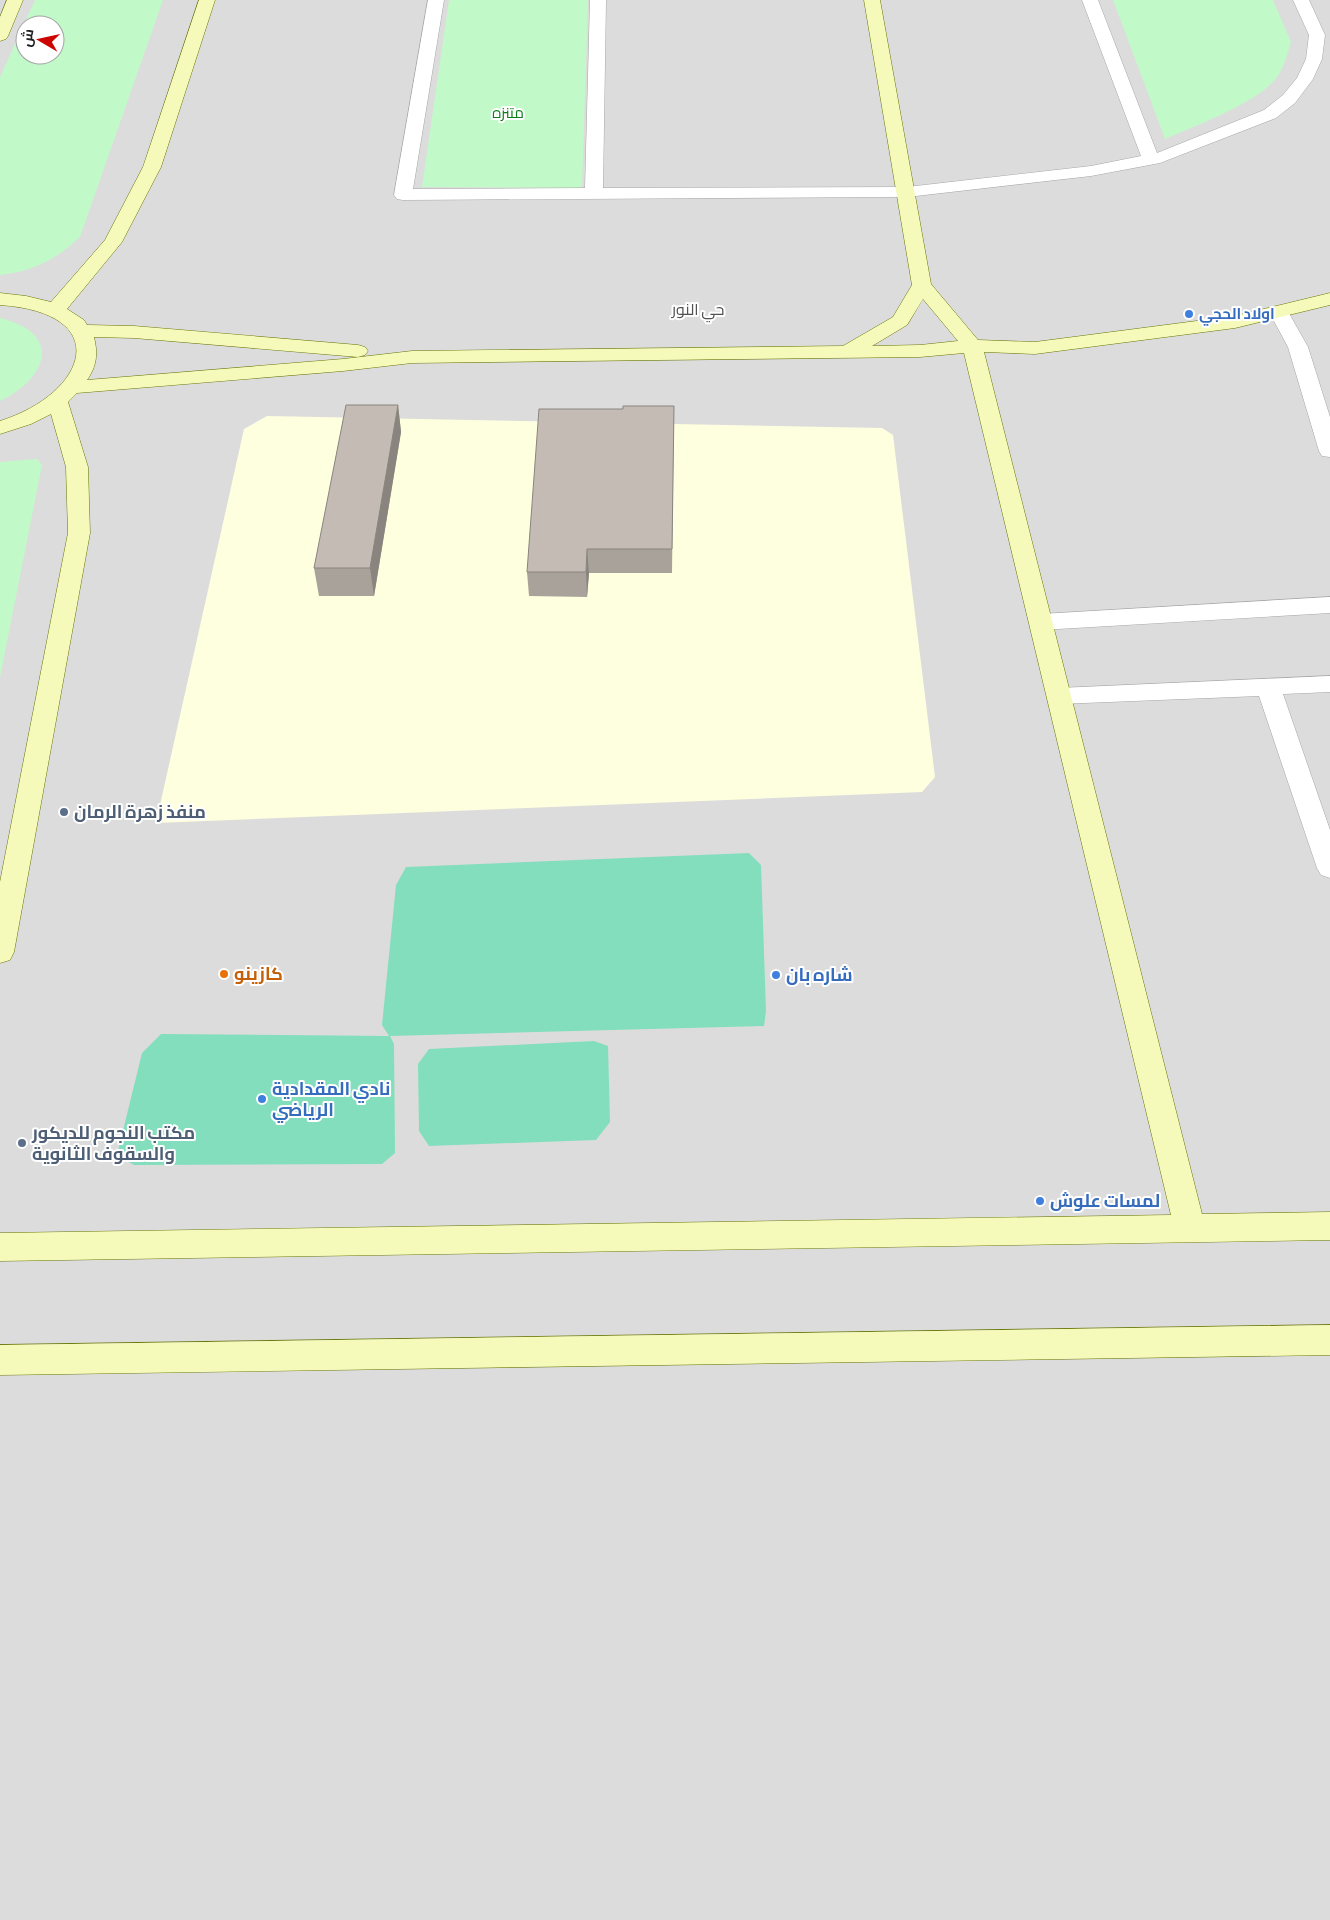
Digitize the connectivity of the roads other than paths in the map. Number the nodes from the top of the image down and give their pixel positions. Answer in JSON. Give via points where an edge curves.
{"nodes":[{"id":1,"x":15,"y":0,"type":"edge"},
{"id":2,"x":207,"y":0,"type":"edge"},
{"id":3,"x":436,"y":0,"type":"edge"},
{"id":4,"x":598,"y":0,"type":"edge"},
{"id":5,"x":872,"y":0,"type":"edge"},
{"id":6,"x":1090,"y":0,"type":"edge"},
{"id":7,"x":1301,"y":0,"type":"edge"},
{"id":8,"x":0,"y":36,"type":"edge"},
{"id":9,"x":1150,"y":158,"type":"junction"},
{"id":10,"x":907,"y":192,"type":"junction"},
{"id":11,"x":594,"y":194,"type":"junction"},
{"id":12,"x":922,"y":284,"type":"junction"},
{"id":13,"x":0,"y":299,"type":"edge"},
{"id":14,"x":1330,"y":299,"type":"edge"},
{"id":15,"x":55,"y":310,"type":"junction"},
{"id":16,"x":1279,"y":312,"type":"junction"},
{"id":17,"x":81,"y":330,"type":"junction"},
{"id":18,"x":972,"y":346,"type":"junction"},
{"id":19,"x":847,"y":352,"type":"junction"},
{"id":20,"x":412,"y":357,"type":"junction"},
{"id":21,"x":64,"y":394,"type":"junction"},
{"id":22,"x":0,"y":428,"type":"edge"},
{"id":23,"x":1330,"y":450,"type":"edge"},
{"id":24,"x":1330,"y":605,"type":"edge"},
{"id":25,"x":1041,"y":622,"type":"junction"},
{"id":26,"x":1330,"y":684,"type":"edge"},
{"id":27,"x":1268,"y":686,"type":"junction"},
{"id":28,"x":1059,"y":696,"type":"junction"},
{"id":29,"x":1330,"y":868,"type":"edge"},
{"id":30,"x":0,"y":952,"type":"edge"},
{"id":31,"x":1330,"y":1226,"type":"edge"},
{"id":32,"x":1190,"y":1228,"type":"junction"},
{"id":33,"x":0,"y":1248,"type":"edge"},
{"id":34,"x":1330,"y":1340,"type":"edge"},
{"id":35,"x":0,"y":1360,"type":"edge"}],
"edges":[{"from":1,"to":8,"type":"street"},
{"from":2,"to":15,"type":"street","via":[[152,167],[113,242]]},
{"from":3,"to":11,"type":"street","via":[[403,195]]},
{"from":4,"to":11,"type":"street"},
{"from":5,"to":10,"type":"street"},
{"from":6,"to":9,"type":"street"},
{"from":7,"to":9,"type":"street","via":[[1317,35],[1314,59],[1289,99],[1270,114],[1228,132],[1160,158]]},
{"from":9,"to":10,"type":"street","via":[[1091,171]]},
{"from":10,"to":11,"type":"street"},
{"from":10,"to":12,"type":"street"},
{"from":12,"to":18,"type":"street"},
{"from":12,"to":19,"type":"street","via":[[900,321]]},
{"from":13,"to":15,"type":"street"},
{"from":14,"to":16,"type":"street"},
{"from":15,"to":17,"type":"street"},
{"from":16,"to":18,"type":"street","via":[[1234,322],[1035,348]]},
{"from":16,"to":23,"type":"street","via":[[1298,346]]},
{"from":17,"to":20,"type":"street","via":[[152,333]]},
{"from":17,"to":21,"type":"street","via":[[87,357],[82,372]]},
{"from":18,"to":19,"type":"street","via":[[920,351]]},
{"from":18,"to":25,"type":"street"},
{"from":19,"to":20,"type":"street"},
{"from":20,"to":21,"type":"street"},
{"from":21,"to":22,"type":"street","via":[[38,413]]},
{"from":21,"to":30,"type":"street","via":[[77,467],[79,533]]},
{"from":24,"to":25,"type":"street"},
{"from":25,"to":28,"type":"street"},
{"from":26,"to":27,"type":"street"},
{"from":27,"to":28,"type":"street"},
{"from":27,"to":29,"type":"street"},
{"from":28,"to":32,"type":"street"},
{"from":31,"to":32,"type":"street"},
{"from":32,"to":33,"type":"street"},
{"from":34,"to":35,"type":"street"}]}
